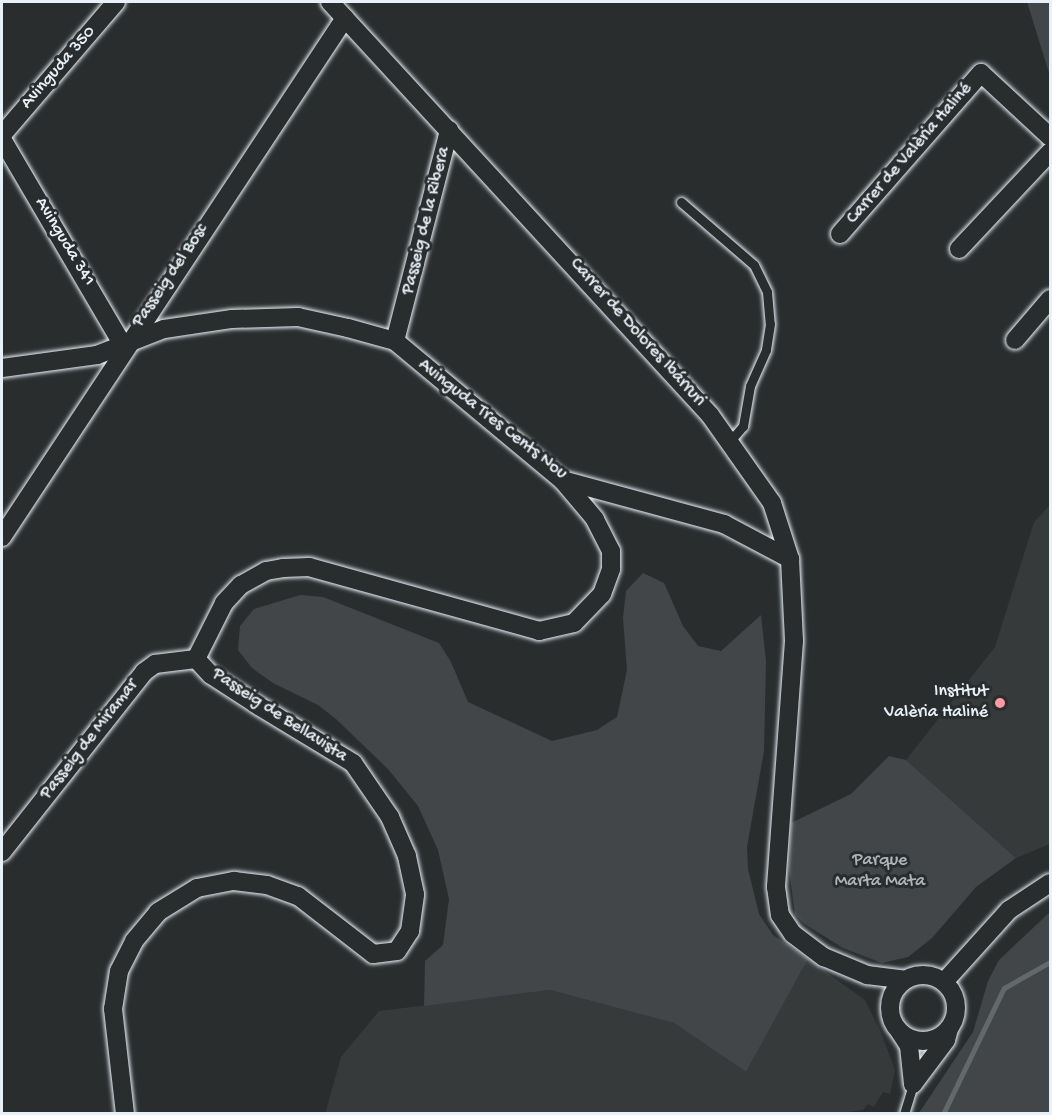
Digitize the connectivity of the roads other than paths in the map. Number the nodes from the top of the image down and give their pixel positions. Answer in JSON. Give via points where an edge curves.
{"nodes":[{"id":1,"x":116,"y":2,"type":"edge"},
{"id":2,"x":330,"y":2,"type":"edge"},
{"id":3,"x":345,"y":18,"type":"junction"},
{"id":4,"x":449,"y":130,"type":"junction"},
{"id":5,"x":2,"y":137,"type":"edge"},
{"id":6,"x":1050,"y":137,"type":"edge"},
{"id":7,"x":1050,"y":152,"type":"edge"},
{"id":8,"x":681,"y":202,"type":"dead end"},
{"id":9,"x":840,"y":234,"type":"dead end"},
{"id":10,"x":959,"y":249,"type":"dead end"},
{"id":11,"x":1050,"y":299,"type":"edge"},
{"id":12,"x":1015,"y":339,"type":"dead end"},
{"id":13,"x":395,"y":341,"type":"junction"},
{"id":14,"x":124,"y":347,"type":"junction"},
{"id":15,"x":2,"y":368,"type":"edge"},
{"id":16,"x":730,"y":441,"type":"junction"},
{"id":17,"x":562,"y":480,"type":"junction"},
{"id":18,"x":2,"y":537,"type":"edge"},
{"id":19,"x":790,"y":559,"type":"junction"},
{"id":20,"x":196,"y":660,"type":"junction"},
{"id":21,"x":2,"y":852,"type":"edge"},
{"id":22,"x":1050,"y":882,"type":"edge"},
{"id":23,"x":867,"y":975,"type":"junction"},
{"id":24,"x":905,"y":980,"type":"junction"},
{"id":25,"x":944,"y":982,"type":"junction"},
{"id":26,"x":894,"y":1021,"type":"junction"},
{"id":27,"x":949,"y":1029,"type":"junction"},
{"id":28,"x":914,"y":1084,"type":"junction"},
{"id":29,"x":126,"y":1113,"type":"edge"},
{"id":30,"x":904,"y":1113,"type":"edge"}],
"edges":[{"from":1,"to":5,"type":"street","name":"Avinguda 350"},
{"from":2,"to":3,"type":"street","name":"Passeig de la Ribera"},
{"from":3,"to":4,"type":"street","name":"Passeig de la Ribera"},
{"from":3,"to":14,"type":"street","name":"Passeig del Bosc"},
{"from":4,"to":13,"type":"street","name":"Passeig de la Ribera"},
{"from":4,"to":16,"type":"street","name":"Carrer de Dolores Ibárruri","via":[[598,290]]},
{"from":5,"to":14,"type":"street","name":"Avinguda 341"},
{"from":6,"to":9,"type":"street","name":"Carrer de Valèria Haliné","via":[[981,73]]},
{"from":7,"to":10,"type":"street"},
{"from":8,"to":16,"type":"lane","via":[[754,265],[767,292],[770,324],[766,350],[750,386],[743,426]]},
{"from":11,"to":12,"type":"street"},
{"from":13,"to":14,"type":"street","name":"Avinguda Tres Cents Nou","via":[[298,317],[232,319],[176,327],[145,335]]},
{"from":13,"to":17,"type":"street","name":"Avinguda Tres Cents Nou"},
{"from":14,"to":15,"type":"street","name":"Avinguda Tres Cents Nou","via":[[76,359]]},
{"from":14,"to":18,"type":"street","name":"Passeig del Bosc"},
{"from":16,"to":19,"type":"street","name":"Carrer de Dolores Ibárruri","via":[[772,503]]},
{"from":17,"to":19,"type":"street","name":"Avinguda Tres Cents Nou","via":[[724,524]]},
{"from":17,"to":20,"type":"street","name":"Passeig de Bellavista","via":[[595,519],[611,551],[611,569],[602,594],[574,623],[539,631],[309,567],[283,568],[266,571],[241,585],[224,603]]},
{"from":19,"to":23,"type":"street","via":[[794,641],[776,887],[780,915],[793,934],[824,957]]},
{"from":20,"to":21,"type":"street","name":"Passeig de Miramar","via":[[155,664],[144,672]]},
{"from":20,"to":29,"type":"street","name":"Passeig de Bellavista","via":[[211,675],[353,763],[390,817],[407,856],[415,894],[410,931],[397,951],[373,954],[298,896],[267,885],[234,881],[197,888],[158,912],[134,940],[114,1000]]},
{"from":22,"to":25,"type":"street","via":[[1009,910]]},
{"from":23,"to":24,"type":"street"},
{"from":23,"to":26,"type":"street","via":[[881,991]]},
{"from":24,"to":25,"type":"street","via":[[922,975]]},
{"from":24,"to":26,"type":"street","via":[[893,995]]},
{"from":25,"to":27,"type":"street","via":[[955,1002]]},
{"from":26,"to":27,"type":"street","via":[[906,1036],[923,1041]]},
{"from":26,"to":28,"type":"street","via":[[909,1046]]},
{"from":27,"to":28,"type":"street","via":[[946,1040]]},
{"from":28,"to":30,"type":"lane"}]}
